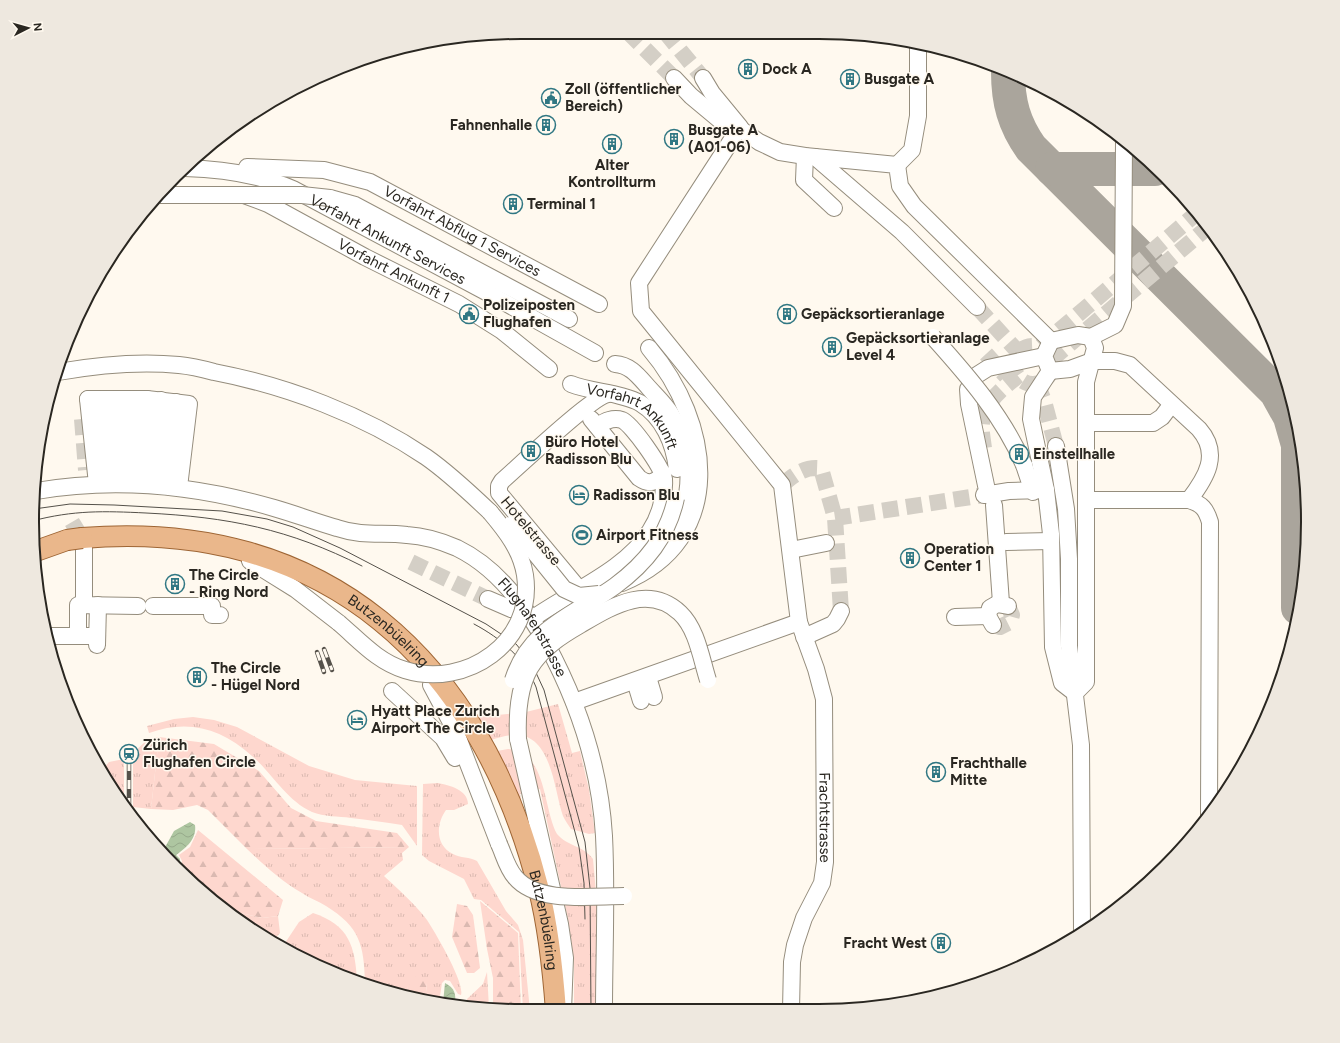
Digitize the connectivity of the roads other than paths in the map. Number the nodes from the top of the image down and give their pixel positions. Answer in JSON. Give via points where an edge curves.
{"nodes":[{"id":1,"x":918,"y":49,"type":"edge"},
{"id":2,"x":674,"y":78,"type":"tunnel mouth"},
{"id":3,"x":703,"y":78,"type":"tunnel mouth"},
{"id":4,"x":739,"y":127,"type":"junction"},
{"id":5,"x":1124,"y":149,"type":"edge"},
{"id":6,"x":810,"y":157,"type":"junction"},
{"id":7,"x":897,"y":165,"type":"junction"},
{"id":8,"x":193,"y":168,"type":"edge"},
{"id":9,"x":193,"y":169,"type":"edge"},
{"id":10,"x":172,"y":188,"type":"edge"},
{"id":11,"x":165,"y":196,"type":"edge"},
{"id":12,"x":834,"y":208,"type":"dead end"},
{"id":13,"x":597,"y":307,"type":"dead end"},
{"id":14,"x":977,"y":307,"type":"tunnel mouth"},
{"id":15,"x":570,"y":319,"type":"dead end"},
{"id":16,"x":932,"y":337,"type":"dead end"},
{"id":17,"x":1091,"y":337,"type":"junction"},
{"id":18,"x":1051,"y":341,"type":"junction"},
{"id":19,"x":648,"y":348,"type":"dead end"},
{"id":20,"x":597,"y":350,"type":"dead end"},
{"id":21,"x":1092,"y":361,"type":"junction"},
{"id":22,"x":615,"y":364,"type":"dead end"},
{"id":23,"x":1047,"y":364,"type":"junction"},
{"id":24,"x":551,"y":366,"type":"dead end"},
{"id":25,"x":63,"y":371,"type":"edge"},
{"id":26,"x":977,"y":375,"type":"dead end"},
{"id":27,"x":571,"y":384,"type":"dead end"},
{"id":28,"x":968,"y":389,"type":"dead end"},
{"id":29,"x":608,"y":394,"type":"junction"},
{"id":30,"x":139,"y":400,"type":"junction"},
{"id":31,"x":631,"y":400,"type":"junction"},
{"id":32,"x":1171,"y":405,"type":"junction"},
{"id":33,"x":583,"y":410,"type":"junction"},
{"id":34,"x":82,"y":419,"type":"dead end"},
{"id":35,"x":1086,"y":423,"type":"junction"},
{"id":36,"x":597,"y":426,"type":"junction"},
{"id":37,"x":633,"y":430,"type":"junction"},
{"id":38,"x":1056,"y":446,"type":"tunnel mouth"},
{"id":39,"x":86,"y":470,"type":"dead end"},
{"id":40,"x":663,"y":473,"type":"junction"},
{"id":41,"x":138,"y":484,"type":"junction"},
{"id":42,"x":40,"y":488,"type":"edge"},
{"id":43,"x":1039,"y":491,"type":"junction"},
{"id":44,"x":989,"y":498,"type":"junction"},
{"id":45,"x":1086,"y":500,"type":"junction"},
{"id":46,"x":1189,"y":500,"type":"junction"},
{"id":47,"x":490,"y":512,"type":"junction"},
{"id":48,"x":40,"y":541,"type":"edge"},
{"id":49,"x":75,"y":541,"type":"junction"},
{"id":50,"x":200,"y":541,"type":"junction"},
{"id":51,"x":1051,"y":541,"type":"junction"},
{"id":52,"x":826,"y":542,"type":"dead end"},
{"id":53,"x":1006,"y":542,"type":"dead end"},
{"id":54,"x":40,"y":550,"type":"edge"},
{"id":55,"x":791,"y":550,"type":"junction"},
{"id":56,"x":618,"y":565,"type":"junction"},
{"id":57,"x":579,"y":589,"type":"junction"},
{"id":58,"x":609,"y":589,"type":"junction"},
{"id":59,"x":488,"y":599,"type":"tunnel mouth"},
{"id":60,"x":91,"y":605,"type":"junction"},
{"id":61,"x":522,"y":606,"type":"junction"},
{"id":62,"x":841,"y":611,"type":"dead end"},
{"id":63,"x":220,"y":615,"type":"dead end"},
{"id":64,"x":955,"y":617,"type":"dead end"},
{"id":65,"x":532,"y":618,"type":"junction"},
{"id":66,"x":801,"y":630,"type":"junction"},
{"id":67,"x":52,"y":636,"type":"edge"},
{"id":68,"x":78,"y":636,"type":"junction"},
{"id":69,"x":703,"y":657,"type":"junction"},
{"id":70,"x":641,"y":679,"type":"junction"},
{"id":71,"x":392,"y":691,"type":"dead end"},
{"id":72,"x":1075,"y":693,"type":"junction"},
{"id":73,"x":648,"y":699,"type":"dead end"},
{"id":74,"x":574,"y":702,"type":"junction"},
{"id":75,"x":455,"y":712,"type":"junction"},
{"id":76,"x":518,"y":739,"type":"junction"},
{"id":77,"x":462,"y":756,"type":"junction"},
{"id":78,"x":1209,"y":804,"type":"edge"},
{"id":79,"x":604,"y":893,"type":"junction"},
{"id":80,"x":1082,"y":926,"type":"edge"},
{"id":81,"x":555,"y":1004,"type":"edge"},
{"id":82,"x":563,"y":1004,"type":"edge"},
{"id":83,"x":604,"y":1004,"type":"edge"},
{"id":84,"x":791,"y":1004,"type":"edge"}],
"edges":[{"from":1,"to":7,"type":"street","via":[[918,116],[912,150]]},
{"from":2,"to":4,"type":"street","via":[[721,121]]},
{"from":3,"to":4,"type":"street"},
{"from":4,"to":6,"type":"street","via":[[768,147]]},
{"from":4,"to":55,"type":"street","name":"Frachtstrasse","via":[[639,283],[641,312],[782,485]]},
{"from":5,"to":17,"type":"street","via":[[1123,306],[1115,325]]},
{"from":6,"to":7,"type":"street"},
{"from":6,"to":12,"type":"street","via":[[804,180]]},
{"from":6,"to":14,"type":"street","via":[[902,232]]},
{"from":7,"to":18,"type":"street","via":[[900,186],[914,206]]},
{"from":8,"to":13,"type":"street","name":"Vorfahrt Abflug 1 Services","via":[[300,168],[342,174],[370,182],[581,293]]},
{"from":9,"to":20,"type":"street","name":"Vorfahrt Ankunft Services","via":[[237,172],[266,178],[293,188],[580,344]]},
{"from":10,"to":24,"type":"street","name":"Vorfahrt Ankunft 1","via":[[227,191],[276,208],[458,304]]},
{"from":11,"to":15,"type":"street","bridge":true,"via":[[302,195],[330,198],[355,205]]},
{"from":16,"to":43,"type":"street","bridge":true,"via":[[982,394],[1005,427]]},
{"from":17,"to":18,"type":"street","via":[[1078,335]]},
{"from":17,"to":21,"type":"street","via":[[1095,348]]},
{"from":18,"to":23,"type":"street"},
{"from":19,"to":58,"type":"street","bridge":true,"via":[[669,376],[689,420],[699,461],[699,486],[690,521],[674,549],[645,572]]},
{"from":21,"to":23,"type":"street","via":[[1070,369]]},
{"from":21,"to":32,"type":"street","via":[[1115,361],[1130,365]]},
{"from":21,"to":35,"type":"street","via":[[1086,382]]},
{"from":22,"to":56,"type":"street","via":[[627,366],[635,372],[670,413],[683,442],[688,476],[686,497],[680,514],[648,546]]},
{"from":23,"to":26,"type":"street","via":[[988,368]]},
{"from":23,"to":43,"type":"street","via":[[1034,397],[1031,419]]},
{"from":25,"to":47,"type":"street","via":[[122,363],[179,365],[247,378],[305,397],[368,422],[426,457],[469,491]]},
{"from":27,"to":29,"type":"street","name":"Vorfahrt Ankunft"},
{"from":28,"to":44,"type":"street"},
{"from":29,"to":31,"type":"street","name":"Vorfahrt Ankunft"},
{"from":29,"to":33,"type":"street","name":"Hotelstrasse","via":[[601,396]]},
{"from":30,"to":34,"type":"street"},
{"from":30,"to":41,"type":"street"},
{"from":30,"to":41,"type":"street"},
{"from":30,"to":41,"type":"street"},
{"from":30,"to":41,"type":"street"},
{"from":31,"to":37,"type":"street"},
{"from":31,"to":58,"type":"street","name":"Vorfahrt Ankunft","bridge":true,"via":[[640,403],[658,420],[670,437],[677,467],[676,498],[668,526],[656,546],[644,561]]},
{"from":32,"to":35,"type":"street","via":[[1162,417],[1153,423]]},
{"from":32,"to":46,"type":"street","via":[[1203,434],[1209,449],[1207,473]]},
{"from":33,"to":36,"type":"street"},
{"from":33,"to":57,"type":"street","name":"Hotelstrasse","via":[[502,481],[499,490]]},
{"from":35,"to":45,"type":"street"},
{"from":36,"to":37,"type":"street","via":[[610,419],[618,419],[627,423]]},
{"from":36,"to":40,"type":"street","via":[[639,478],[646,483],[652,483]]},
{"from":37,"to":40,"type":"street"},
{"from":38,"to":72,"type":"street","via":[[1066,509],[1069,646]]},
{"from":39,"to":41,"type":"street","via":[[87,476]]},
{"from":40,"to":56,"type":"street","via":[[662,500],[656,519],[639,546]]},
{"from":41,"to":42,"type":"street","name":"Flughafenstrasse"},
{"from":41,"to":61,"type":"street","name":"Flughafenstrasse","via":[[253,502],[355,533],[405,534],[440,541],[480,561]]},
{"from":43,"to":44,"type":"street","via":[[1009,492]]},
{"from":43,"to":51,"type":"street"},
{"from":44,"to":64,"type":"street","via":[[1004,605],[993,605],[988,612],[990,620]]},
{"from":45,"to":46,"type":"street"},
{"from":45,"to":72,"type":"street","via":[[1086,682]]},
{"from":46,"to":78,"type":"street","via":[[1200,504],[1207,511],[1210,522]]},
{"from":47,"to":50,"type":"street","bridge":true,"via":[[515,545],[523,565],[526,585],[520,621],[508,640],[480,663],[458,671],[431,674],[397,667],[379,658],[339,623],[270,572],[242,556]]},
{"from":47,"to":58,"type":"street","bridge":true,"via":[[518,532],[564,589],[579,596],[591,596]]},
{"from":48,"to":49,"type":"street"},
{"from":49,"to":50,"type":"main road","name":"Butzenbüelring","bridge":true,"via":[[108,536]]},
{"from":49,"to":54,"type":"main road","name":"Butzenbüelring"},
{"from":49,"to":60,"type":"street"},
{"from":50,"to":75,"type":"main road","name":"Butzenbüelring","via":[[240,551],[302,572],[365,609],[418,654]]},
{"from":51,"to":53,"type":"street"},
{"from":51,"to":72,"type":"street","via":[[1053,647],[1062,683]]},
{"from":52,"to":55,"type":"street"},
{"from":55,"to":66,"type":"street","name":"Frachtstrasse"},
{"from":56,"to":57,"type":"street"},
{"from":57,"to":65,"type":"street"},
{"from":58,"to":76,"type":"street","bridge":true,"via":[[550,626],[532,644],[523,658],[511,691],[512,713]]},
{"from":59,"to":61,"type":"street","via":[[511,609]]},
{"from":60,"to":63,"type":"street","via":[[212,606],[212,615]]},
{"from":60,"to":68,"type":"street","via":[[78,605]]},
{"from":60,"to":68,"type":"street","via":[[97,640]]},
{"from":61,"to":65,"type":"street","name":"Flughafenstrasse"},
{"from":62,"to":66,"type":"street","via":[[833,624]]},
{"from":65,"to":74,"type":"street","name":"Flughafenstrasse"},
{"from":66,"to":69,"type":"street"},
{"from":66,"to":84,"type":"street","name":"Frachtstrasse","via":[[824,699],[825,862],[822,883],[804,918],[795,945]]},
{"from":67,"to":68,"type":"street"},
{"from":69,"to":70,"type":"street"},
{"from":69,"to":76,"type":"street","bridge":true,"via":[[708,679],[694,634],[681,614],[669,605],[657,600],[638,599],[610,607],[562,636],[536,659],[524,679],[518,711]]},
{"from":70,"to":73,"type":"street"},
{"from":70,"to":74,"type":"street"},
{"from":71,"to":77,"type":"street"},
{"from":72,"to":80,"type":"street","via":[[1081,751]]},
{"from":74,"to":79,"type":"street","name":"Flughafenstrasse","via":[[588,745],[599,796],[604,836]]},
{"from":75,"to":77,"type":"street"},
{"from":75,"to":81,"type":"main road","name":"Butzenbüelring","via":[[486,749],[520,830],[539,892],[550,953]]},
{"from":76,"to":82,"type":"street","via":[[560,924],[565,958]]},
{"from":77,"to":79,"type":"street","bridge":true,"via":[[513,874],[524,886],[551,896],[624,894],[614,889]]},
{"from":79,"to":83,"type":"street","name":"Flughafenstrasse"}]}
